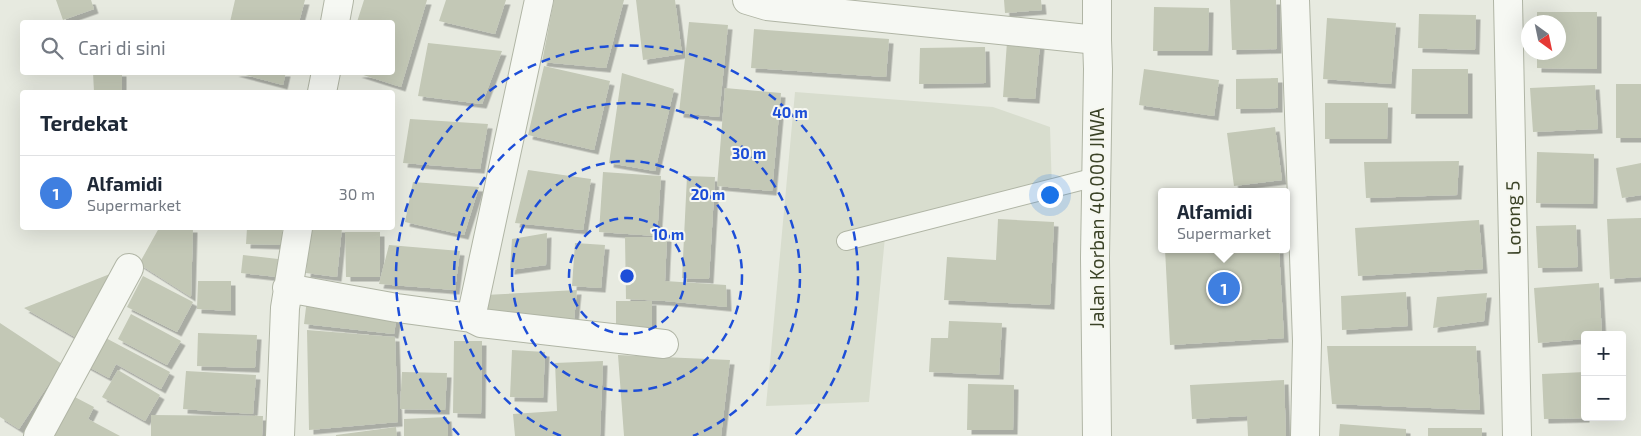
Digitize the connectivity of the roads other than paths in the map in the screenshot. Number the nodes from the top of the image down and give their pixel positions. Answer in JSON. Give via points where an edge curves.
{"nodes":[{"id":1,"x":339,"y":0,"type":"edge"},
{"id":2,"x":539,"y":0,"type":"edge"},
{"id":3,"x":747,"y":0,"type":"edge"},
{"id":4,"x":1097,"y":0,"type":"edge"},
{"id":5,"x":1295,"y":0,"type":"edge"},
{"id":6,"x":1508,"y":0,"type":"edge"},
{"id":7,"x":335,"y":20,"type":"edge"},
{"id":8,"x":1097,"y":40,"type":"junction"},
{"id":9,"x":325,"y":75,"type":"edge"},
{"id":10,"x":322,"y":90,"type":"edge"},
{"id":11,"x":1096,"y":177,"type":"junction"},
{"id":12,"x":298,"y":230,"type":"edge"},
{"id":13,"x":846,"y":241,"type":"dead end"},
{"id":14,"x":129,"y":268,"type":"dead end"},
{"id":15,"x":287,"y":288,"type":"junction"},
{"id":16,"x":471,"y":318,"type":"junction"},
{"id":17,"x":664,"y":344,"type":"dead end"},
{"id":18,"x":38,"y":436,"type":"edge"},
{"id":19,"x":280,"y":436,"type":"edge"},
{"id":20,"x":1097,"y":436,"type":"edge"},
{"id":21,"x":1305,"y":436,"type":"edge"},
{"id":22,"x":1517,"y":436,"type":"edge"}],
"edges":[{"from":1,"to":7,"type":"street"},
{"from":2,"to":16,"type":"street"},
{"from":3,"to":8,"type":"street","via":[[767,6]]},
{"from":4,"to":8,"type":"street","name":"Jalan Korban 40.000 JIWA"},
{"from":5,"to":21,"type":"street","via":[[1307,341]]},
{"from":6,"to":22,"type":"street","name":"Lorong 5"},
{"from":8,"to":11,"type":"street","name":"Jalan Korban 40.000 JIWA"},
{"from":9,"to":10,"type":"street"},
{"from":11,"to":13,"type":"lane"},
{"from":11,"to":20,"type":"street","name":"Jalan Korban 40.000 JIWA"},
{"from":12,"to":15,"type":"street"},
{"from":14,"to":18,"type":"street"},
{"from":15,"to":16,"type":"street"},
{"from":15,"to":19,"type":"street"},
{"from":16,"to":17,"type":"street","via":[[481,323]]}]}
